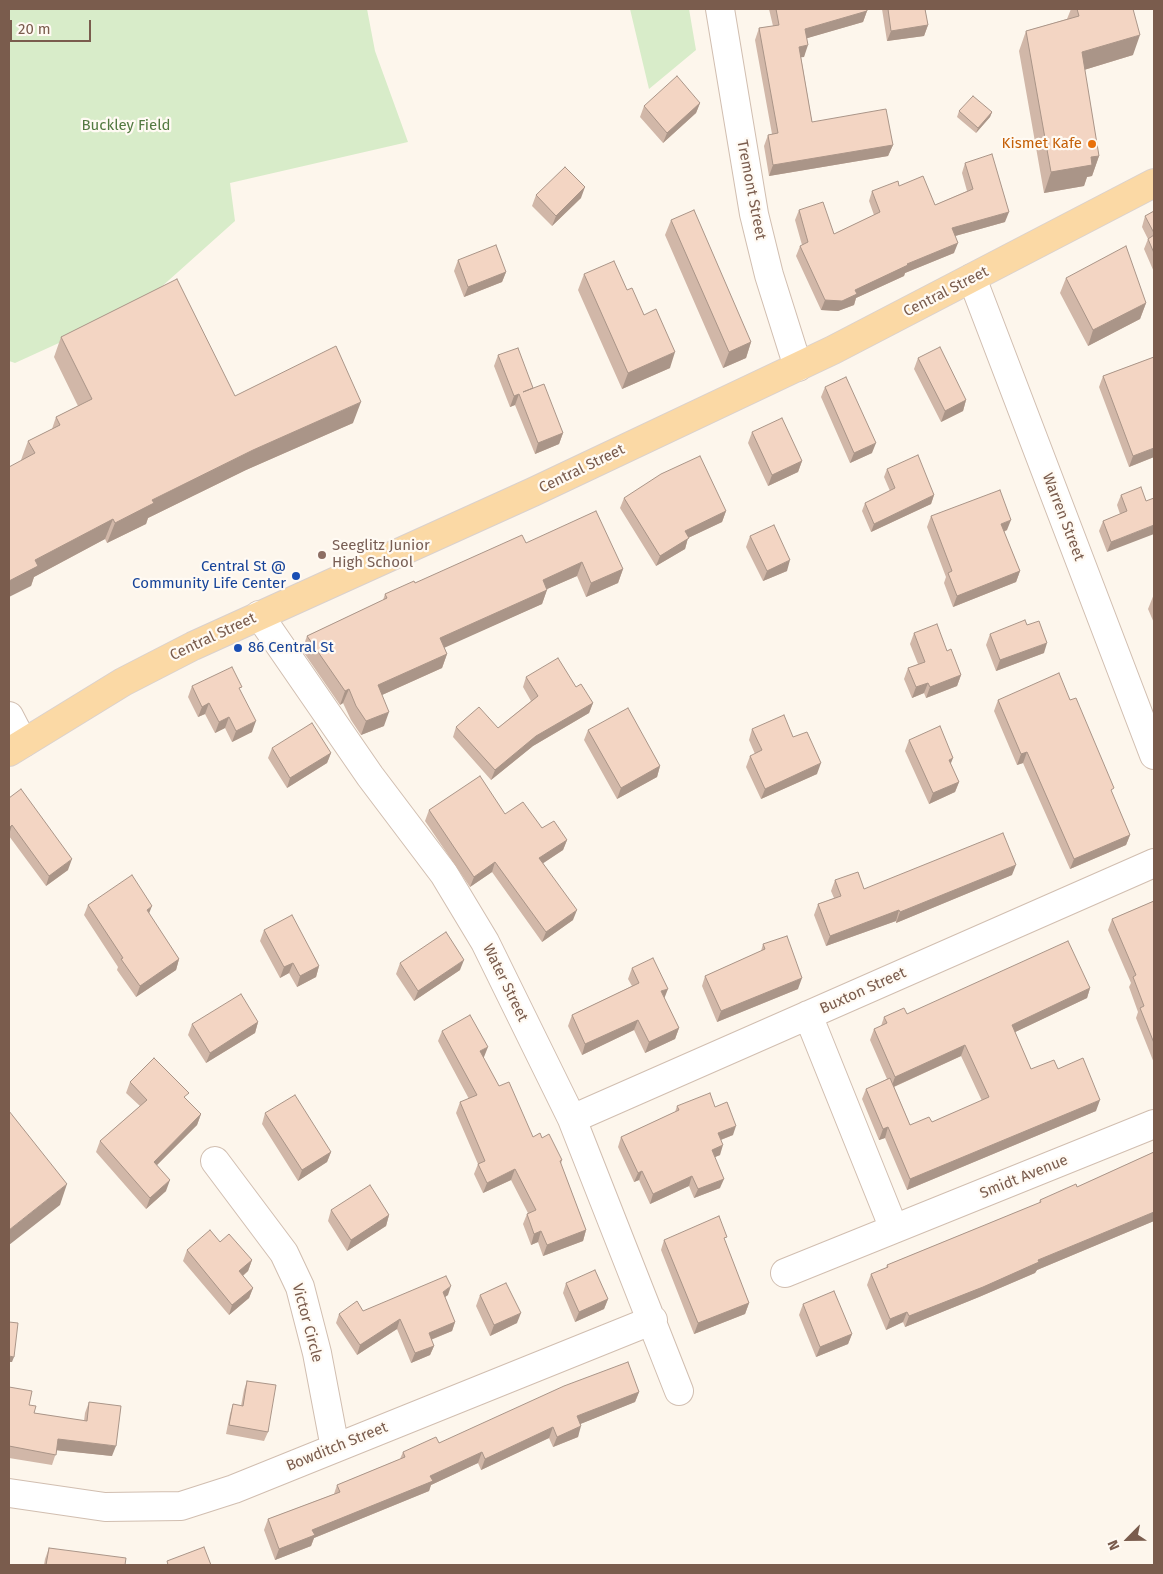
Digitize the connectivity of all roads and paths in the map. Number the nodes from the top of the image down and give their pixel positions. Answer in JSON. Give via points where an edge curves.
{"nodes":[{"id":1,"x":720,"y":9,"type":"edge"},
{"id":2,"x":1154,"y":183,"type":"edge"},
{"id":3,"x":972,"y":278,"type":"junction"},
{"id":4,"x":798,"y":367,"type":"junction"},
{"id":5,"x":259,"y":615,"type":"junction"},
{"id":6,"x":9,"y":716,"type":"edge"},
{"id":7,"x":16,"y":748,"type":"edge"},
{"id":8,"x":1154,"y":755,"type":"edge"},
{"id":9,"x":1154,"y":863,"type":"edge"},
{"id":10,"x":808,"y":1015,"type":"junction"},
{"id":11,"x":572,"y":1119,"type":"junction"},
{"id":12,"x":1154,"y":1124,"type":"edge"},
{"id":13,"x":215,"y":1161,"type":"dead end"},
{"id":14,"x":894,"y":1229,"type":"junction"},
{"id":15,"x":786,"y":1273,"type":"dead end"},
{"id":16,"x":653,"y":1320,"type":"junction"},
{"id":17,"x":679,"y":1391,"type":"dead end"},
{"id":18,"x":335,"y":1448,"type":"junction"},
{"id":19,"x":9,"y":1493,"type":"edge"}],
"edges":[{"from":1,"to":4,"type":"street","name":"Tremont Street","via":[[754,214],[769,276]]},
{"from":2,"to":3,"type":"main road","name":"Central Street"},
{"from":3,"to":4,"type":"main road","name":"Central Street"},
{"from":3,"to":8,"type":"street","name":"Warren Street"},
{"from":4,"to":5,"type":"main road","name":"Central Street","via":[[533,492]]},
{"from":5,"to":7,"type":"main road","name":"Central Street","via":[[123,682]]},
{"from":5,"to":11,"type":"street","name":"Water Street","via":[[370,776],[444,874],[485,942]]},
{"from":6,"to":7,"type":"street"},
{"from":9,"to":10,"type":"street","name":"Buxton Street"},
{"from":10,"to":11,"type":"street","name":"Buxton Street"},
{"from":10,"to":14,"type":"street"},
{"from":11,"to":16,"type":"street","name":"Water Street"},
{"from":12,"to":14,"type":"street","name":"Smidt Avenue"},
{"from":13,"to":18,"type":"street","name":"Victor Circle","via":[[284,1253],[300,1287],[317,1353]]},
{"from":14,"to":15,"type":"street","name":"Smidt Avenue"},
{"from":16,"to":17,"type":"street","name":"Water Street"},
{"from":16,"to":18,"type":"street","name":"Bowditch Street"},
{"from":18,"to":19,"type":"street","name":"Bowditch Street","via":[[234,1489],[181,1506],[105,1507]]}]}
